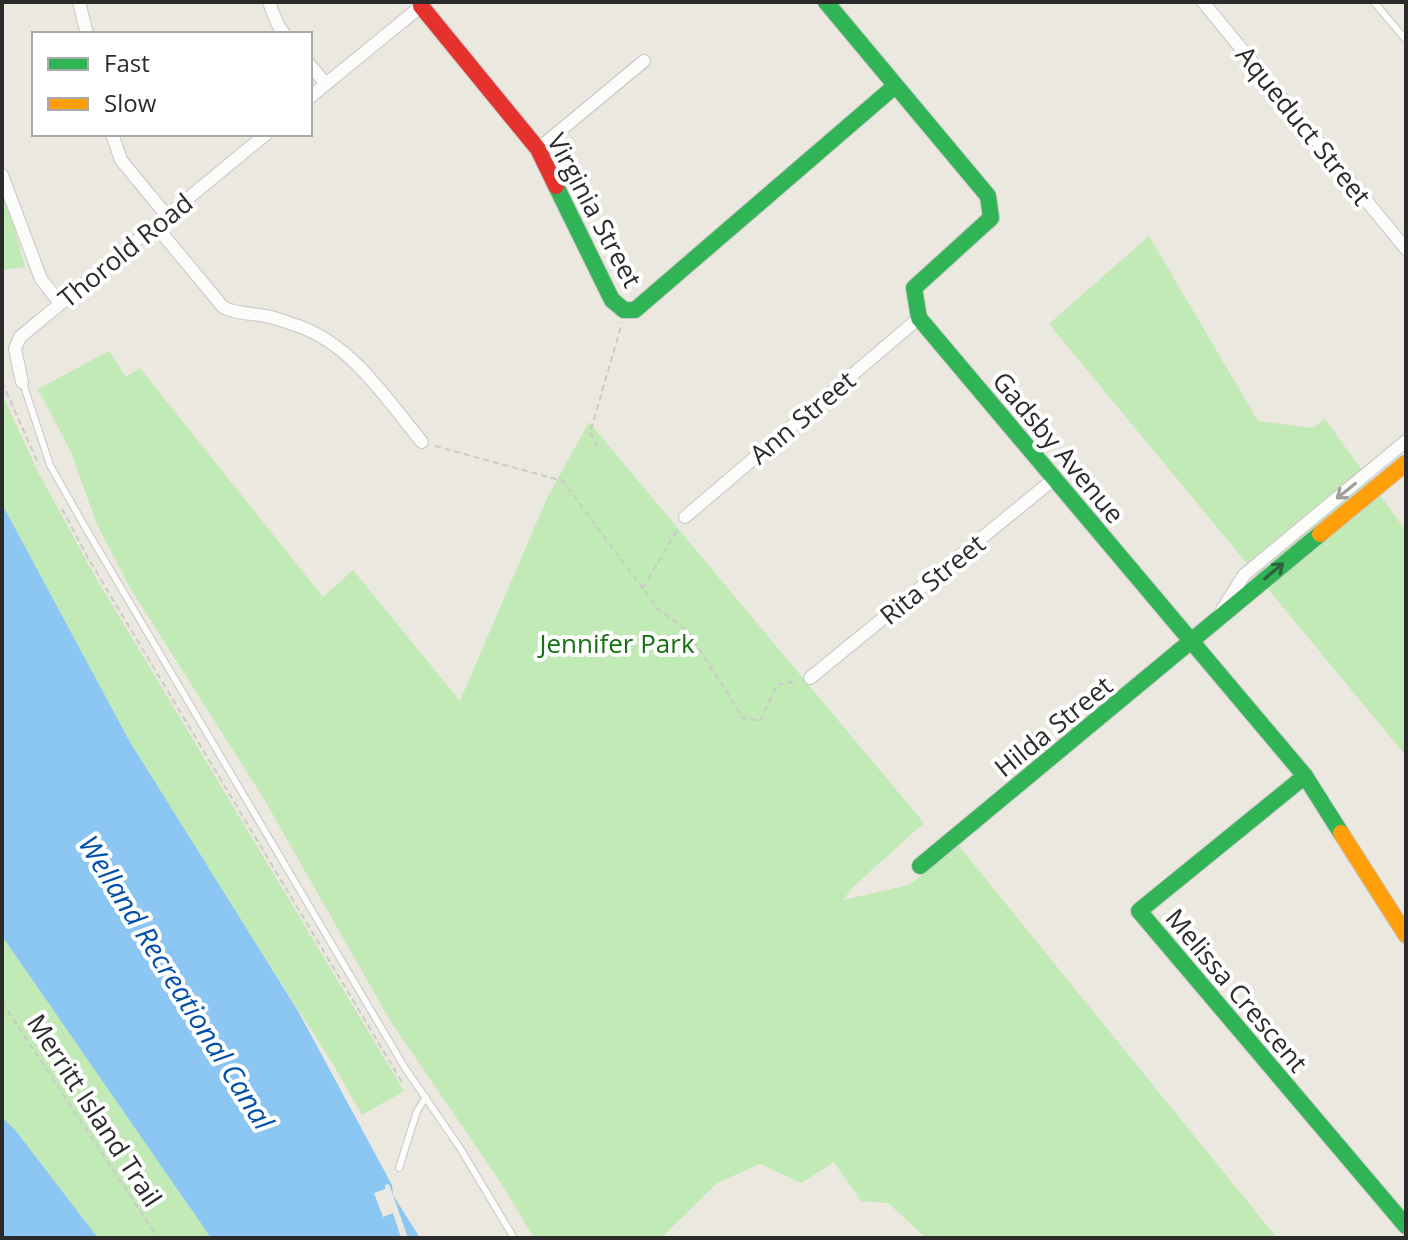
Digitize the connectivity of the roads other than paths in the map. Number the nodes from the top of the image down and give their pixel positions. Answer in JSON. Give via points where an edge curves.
{"nodes":[{"id":1,"x":79,"y":2,"type":"edge"},
{"id":2,"x":269,"y":2,"type":"edge"},
{"id":3,"x":826,"y":2,"type":"edge"},
{"id":4,"x":1203,"y":2,"type":"edge"},
{"id":5,"x":1374,"y":2,"type":"edge"},
{"id":6,"x":423,"y":4,"type":"edge"},
{"id":7,"x":86,"y":32,"type":"edge"},
{"id":8,"x":283,"y":32,"type":"edge"},
{"id":9,"x":1406,"y":40,"type":"edge"},
{"id":10,"x":644,"y":61,"type":"dead end"},
{"id":11,"x":312,"y":67,"type":"edge"},
{"id":12,"x":326,"y":84,"type":"junction"},
{"id":13,"x":895,"y":86,"type":"junction"},
{"id":14,"x":312,"y":95,"type":"edge"},
{"id":15,"x":113,"y":136,"type":"edge"},
{"id":16,"x":264,"y":136,"type":"edge"},
{"id":17,"x":538,"y":149,"type":"junction"},
{"id":18,"x":2,"y":175,"type":"edge"},
{"id":19,"x":167,"y":216,"type":"junction"},
{"id":20,"x":155,"y":225,"type":"junction"},
{"id":21,"x":1406,"y":249,"type":"edge"},
{"id":22,"x":60,"y":303,"type":"junction"},
{"id":23,"x":919,"y":318,"type":"junction"},
{"id":24,"x":22,"y":382,"type":"joint"},
{"id":25,"x":1406,"y":441,"type":"edge"},
{"id":26,"x":422,"y":442,"type":"road end"},
{"id":27,"x":1406,"y":463,"type":"edge"},
{"id":28,"x":1054,"y":479,"type":"junction"},
{"id":29,"x":685,"y":517,"type":"road end"},
{"id":30,"x":1215,"y":622,"type":"junction"},
{"id":31,"x":1193,"y":642,"type":"junction"},
{"id":32,"x":810,"y":678,"type":"road end"},
{"id":33,"x":1305,"y":776,"type":"junction"},
{"id":34,"x":920,"y":866,"type":"dead end"},
{"id":35,"x":1406,"y":935,"type":"edge"},
{"id":36,"x":426,"y":1097,"type":"junction"},
{"id":37,"x":399,"y":1168,"type":"dead end"},
{"id":38,"x":1406,"y":1226,"type":"edge"},
{"id":39,"x":514,"y":1238,"type":"edge"}],
"edges":[{"from":1,"to":7,"type":"street"},
{"from":2,"to":8,"type":"street"},
{"from":3,"to":13,"type":"street"},
{"from":4,"to":21,"type":"street","name":"Aqueduct Street"},
{"from":5,"to":9,"type":"lane"},
{"from":6,"to":12,"type":"street"},
{"from":6,"to":17,"type":"street","name":"Virginia Street"},
{"from":10,"to":17,"type":"street"},
{"from":11,"to":12,"type":"street"},
{"from":12,"to":14,"type":"street"},
{"from":13,"to":17,"type":"street","name":"Virginia Street","via":[[635,310],[624,310],[612,300]]},
{"from":13,"to":23,"type":"street","via":[[988,196],[991,218],[914,288]]},
{"from":15,"to":19,"type":"street","via":[[121,160]]},
{"from":16,"to":19,"type":"street","name":"Thorold Road"},
{"from":18,"to":22,"type":"street","via":[[41,279]]},
{"from":19,"to":20,"type":"street","name":"Thorold Road"},
{"from":20,"to":22,"type":"street","name":"Thorold Road"},
{"from":20,"to":26,"type":"street","via":[[223,307],[268,316],[330,342],[368,377]]},
{"from":22,"to":24,"type":"street","name":"Thorold Road","via":[[16,341]]},
{"from":23,"to":28,"type":"street","name":"Gadsby Avenue"},
{"from":23,"to":29,"type":"street","name":"Ann Street"},
{"from":24,"to":36,"type":"lane","via":[[50,465],[71,503]]},
{"from":25,"to":30,"type":"street","name":"Hilda Street","one_way":true,"via":[[1244,575]]},
{"from":30,"to":27,"type":"street","name":"Hilda Street","one_way":true},
{"from":28,"to":31,"type":"street","name":"Gadsby Avenue"},
{"from":28,"to":32,"type":"street","name":"Rita Street"},
{"from":30,"to":31,"type":"street","name":"Hilda Street"},
{"from":31,"to":33,"type":"street","name":"Gadsby Avenue"},
{"from":31,"to":34,"type":"street","name":"Hilda Street"},
{"from":33,"to":35,"type":"street","name":"Gadsby Avenue"},
{"from":33,"to":38,"type":"street","name":"Melissa Crescent","via":[[1139,911]]},
{"from":36,"to":37,"type":"lane"},
{"from":36,"to":39,"type":"lane"}]}
